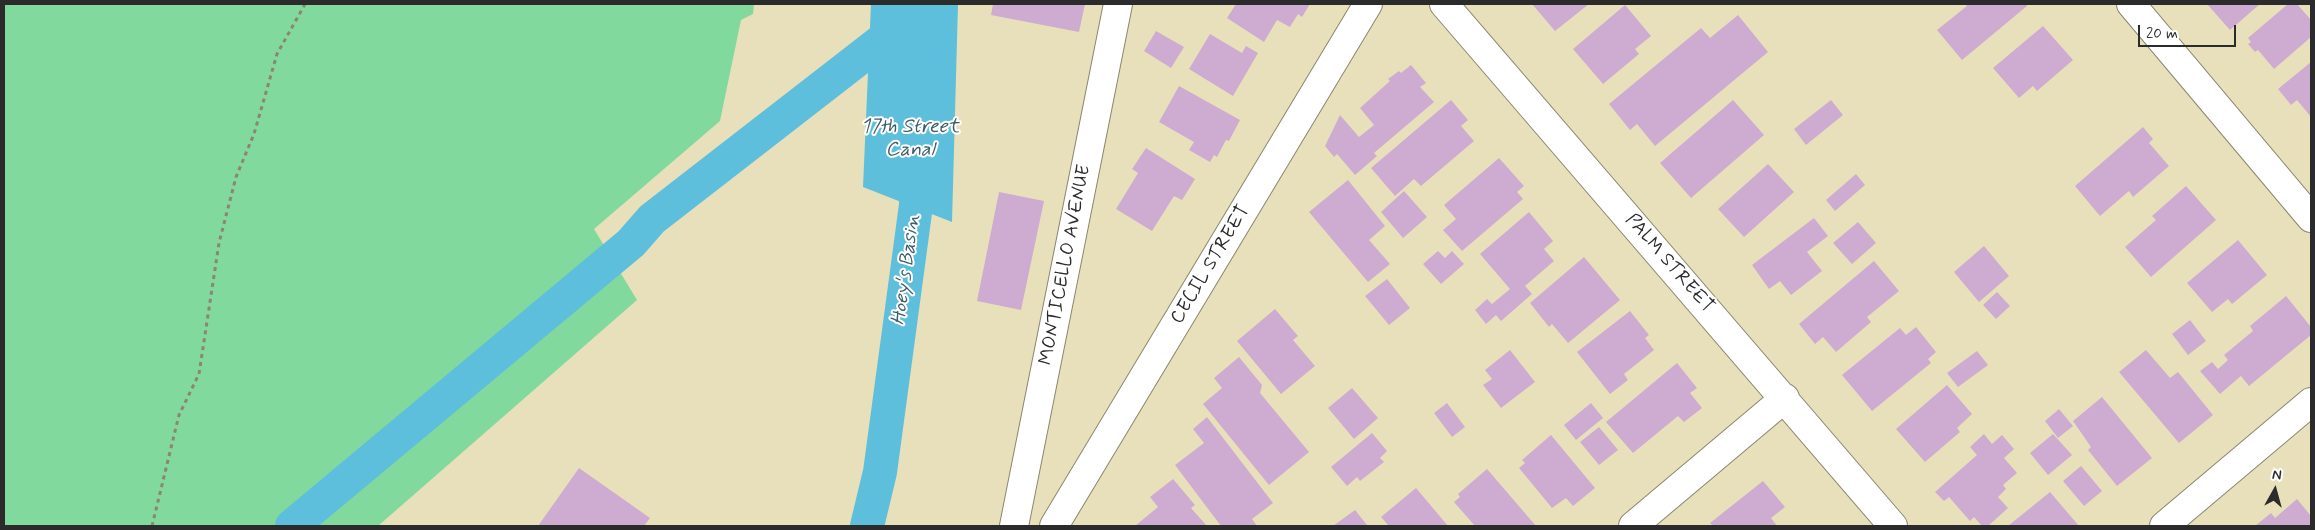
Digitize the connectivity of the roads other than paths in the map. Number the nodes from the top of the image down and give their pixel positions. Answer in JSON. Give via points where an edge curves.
{"nodes":[{"id":1,"x":1118,"y":4,"type":"edge"},
{"id":2,"x":1368,"y":4,"type":"edge"},
{"id":3,"x":1444,"y":4,"type":"edge"},
{"id":4,"x":2131,"y":4,"type":"edge"},
{"id":5,"x":2311,"y":218,"type":"edge"},
{"id":6,"x":1785,"y":398,"type":"junction"},
{"id":7,"x":2311,"y":402,"type":"edge"},
{"id":8,"x":1014,"y":526,"type":"edge"},
{"id":9,"x":1054,"y":526,"type":"edge"},
{"id":10,"x":1633,"y":526,"type":"edge"},
{"id":11,"x":1893,"y":526,"type":"edge"},
{"id":12,"x":2164,"y":526,"type":"edge"}],
"edges":[{"from":1,"to":8,"type":"street","name":"MONTICELLO AVENUE"},
{"from":2,"to":9,"type":"street","name":"CECIL STREET"},
{"from":3,"to":6,"type":"street","name":"PALM STREET"},
{"from":4,"to":5,"type":"street"},
{"from":6,"to":10,"type":"street"},
{"from":6,"to":11,"type":"street","name":"PALM STREET"},
{"from":7,"to":12,"type":"street"}]}
